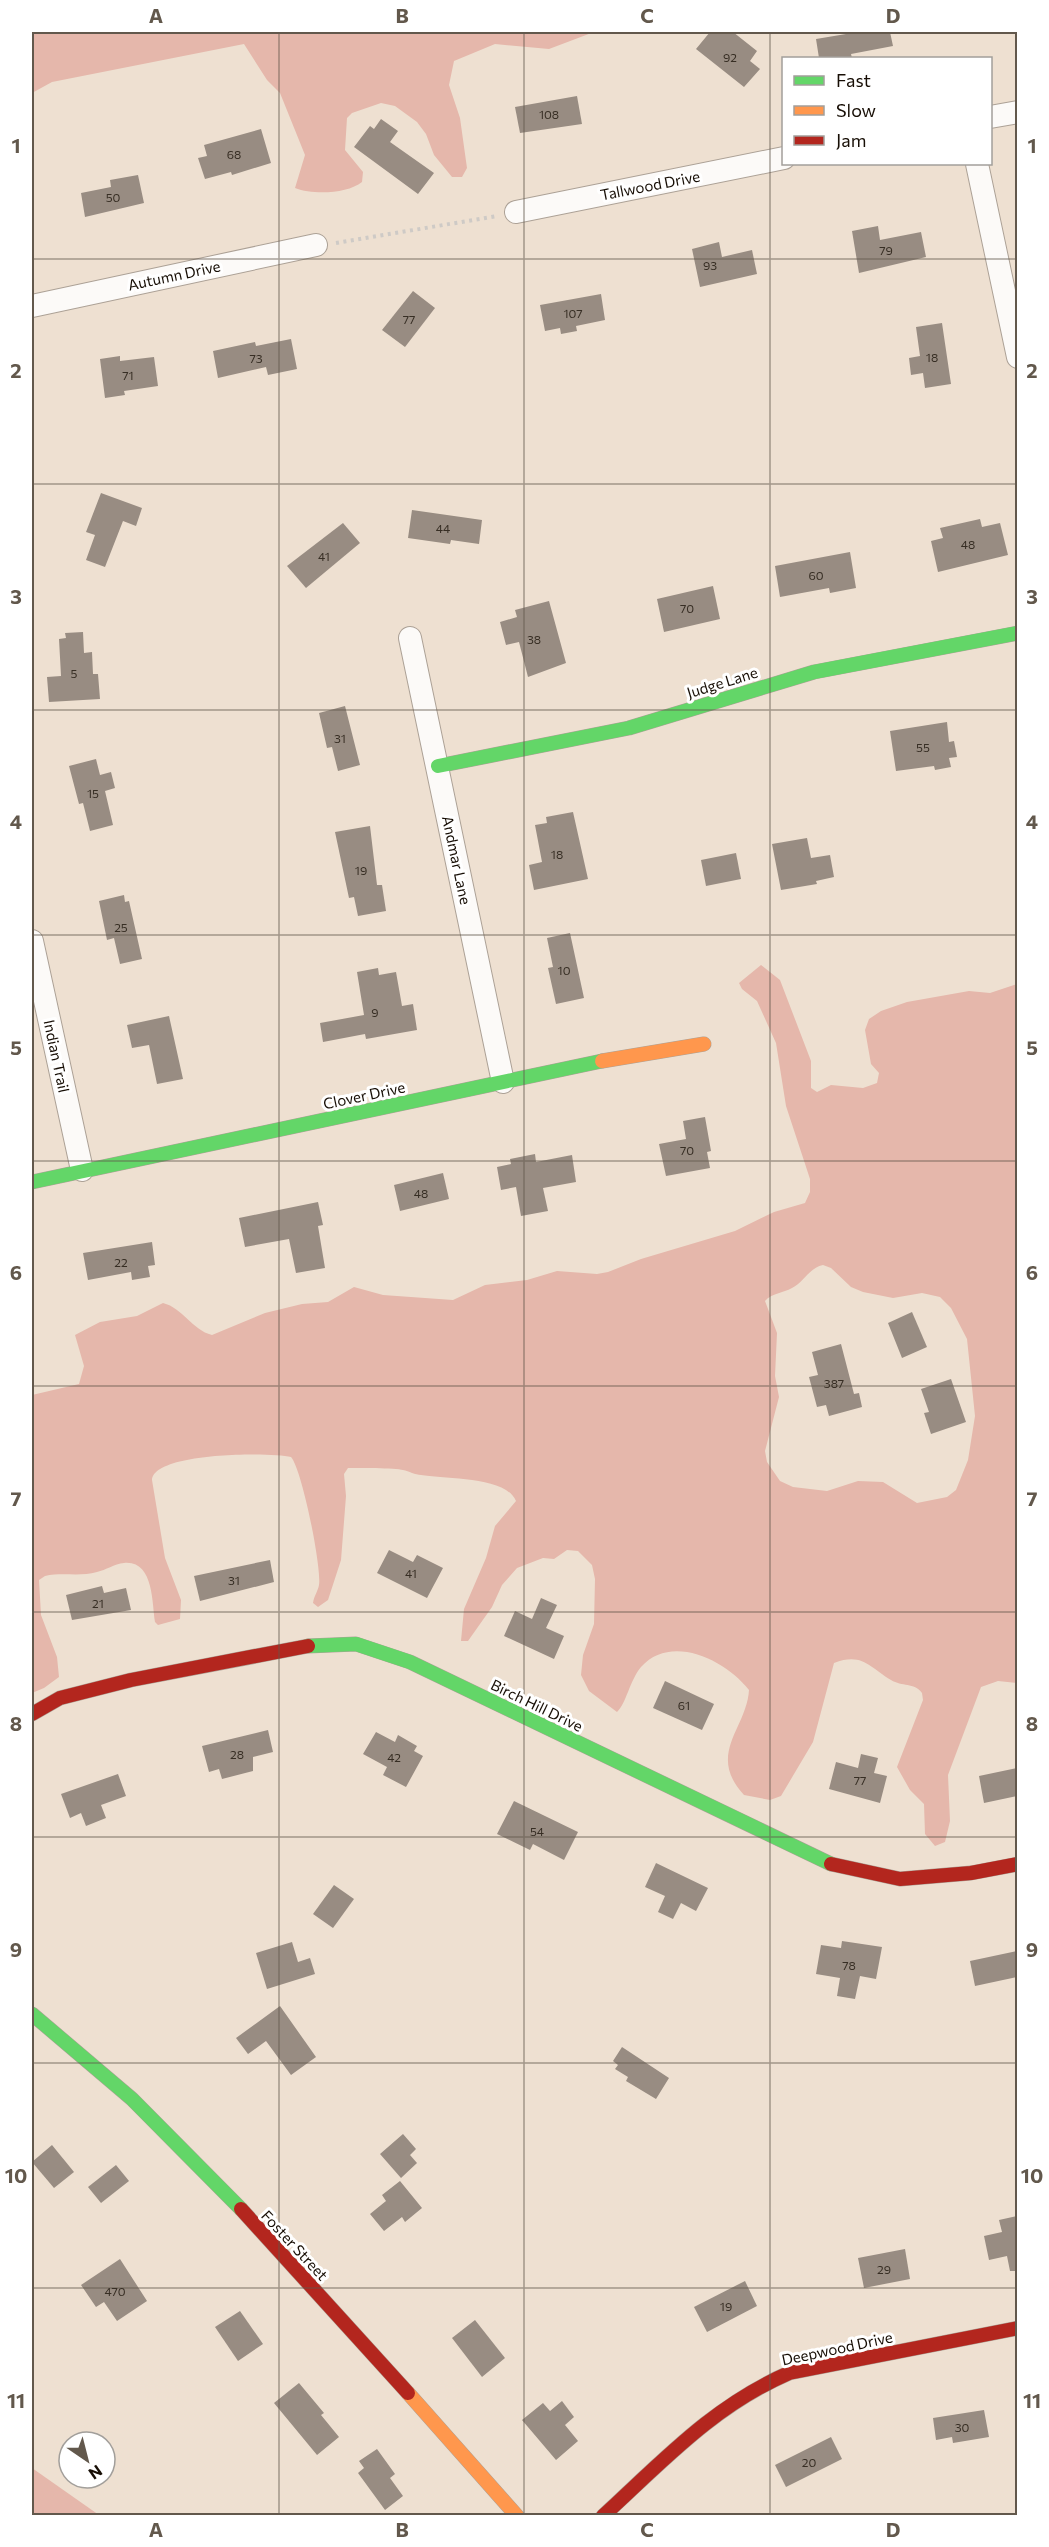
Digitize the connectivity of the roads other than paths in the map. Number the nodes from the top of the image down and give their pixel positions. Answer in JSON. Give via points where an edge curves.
{"nodes":[{"id":1,"x":1017,"y":112,"type":"edge"},
{"id":2,"x":992,"y":117,"type":"edge"},
{"id":3,"x":782,"y":158,"type":"edge"},
{"id":4,"x":977,"y":165,"type":"edge"},
{"id":5,"x":516,"y":212,"type":"road end"},
{"id":6,"x":316,"y":245,"type":"road end"},
{"id":7,"x":32,"y":306,"type":"edge"},
{"id":8,"x":1017,"y":357,"type":"edge"},
{"id":9,"x":1017,"y":633,"type":"edge"},
{"id":10,"x":410,"y":638,"type":"dead end"},
{"id":11,"x":438,"y":766,"type":"junction"},
{"id":12,"x":32,"y":941,"type":"edge"},
{"id":13,"x":704,"y":1044,"type":"dead end"},
{"id":14,"x":503,"y":1082,"type":"junction"},
{"id":15,"x":82,"y":1170,"type":"junction"},
{"id":16,"x":32,"y":1182,"type":"edge"},
{"id":17,"x":32,"y":1714,"type":"edge"},
{"id":18,"x":1017,"y":1864,"type":"edge"},
{"id":19,"x":32,"y":2014,"type":"edge"},
{"id":20,"x":1017,"y":2328,"type":"edge"},
{"id":21,"x":518,"y":2516,"type":"edge"},
{"id":22,"x":603,"y":2516,"type":"edge"}],
"edges":[{"from":1,"to":2,"type":"street"},
{"from":3,"to":5,"type":"street","name":"Tallwood Drive"},
{"from":4,"to":8,"type":"street"},
{"from":6,"to":7,"type":"street","name":"Autumn Drive"},
{"from":9,"to":11,"type":"street","name":"Judge Lane","via":[[814,672],[629,728]]},
{"from":10,"to":11,"type":"street","name":"Andmar Lane"},
{"from":11,"to":14,"type":"street","name":"Andmar Lane"},
{"from":12,"to":15,"type":"street","name":"Indian Trail"},
{"from":13,"to":14,"type":"street","name":"Clover Drive"},
{"from":14,"to":15,"type":"street","name":"Clover Drive"},
{"from":15,"to":16,"type":"street","name":"Clover Drive"},
{"from":17,"to":18,"type":"street","name":"Birch Hill Drive","via":[[60,1698],[131,1680],[316,1644],[356,1644],[410,1662],[837,1867],[900,1879],[971,1873]]},
{"from":19,"to":21,"type":"street","name":"Foster Street","via":[[144,2110],[351,2329]]},
{"from":20,"to":22,"type":"street","name":"Deepwood Drive","via":[[789,2373],[754,2388],[717,2412]]}]}
